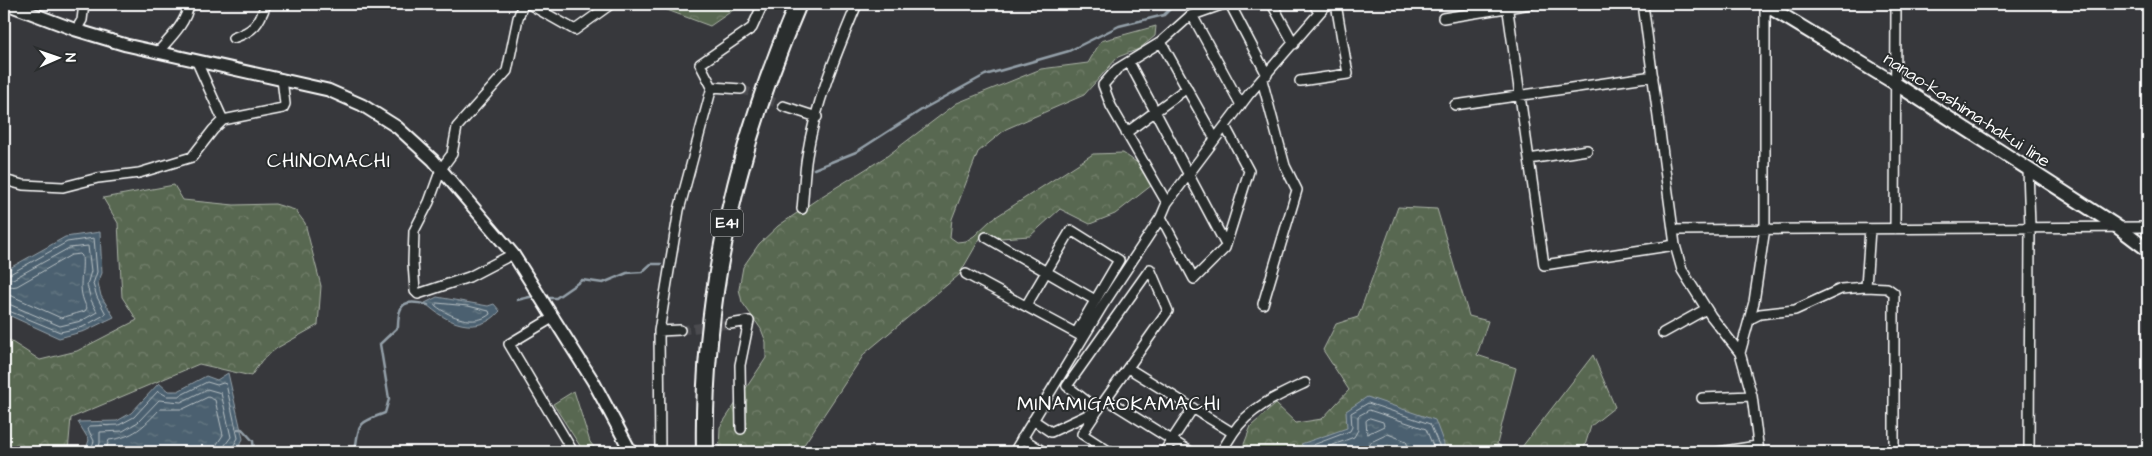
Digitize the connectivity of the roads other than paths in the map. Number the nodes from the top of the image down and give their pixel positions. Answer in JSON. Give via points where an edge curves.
{"nodes":[{"id":1,"x":7,"y":4,"type":"edge"},
{"id":2,"x":84,"y":4,"type":"edge"},
{"id":3,"x":189,"y":4,"type":"edge"},
{"id":4,"x":266,"y":4,"type":"edge"},
{"id":5,"x":523,"y":4,"type":"edge"},
{"id":6,"x":529,"y":4,"type":"edge"},
{"id":7,"x":611,"y":4,"type":"edge"},
{"id":8,"x":763,"y":4,"type":"edge"},
{"id":9,"x":798,"y":4,"type":"edge"},
{"id":10,"x":857,"y":4,"type":"edge"},
{"id":11,"x":1230,"y":4,"type":"edge"},
{"id":12,"x":1250,"y":4,"type":"edge"},
{"id":13,"x":1272,"y":4,"type":"edge"},
{"id":14,"x":1314,"y":4,"type":"edge"},
{"id":15,"x":1327,"y":4,"type":"edge"},
{"id":16,"x":1336,"y":4,"type":"edge"},
{"id":17,"x":1531,"y":4,"type":"edge"},
{"id":18,"x":1643,"y":4,"type":"edge"},
{"id":19,"x":1764,"y":4,"type":"edge"},
{"id":20,"x":1896,"y":4,"type":"edge"},
{"id":21,"x":1508,"y":6,"type":"edge"},
{"id":22,"x":1319,"y":13,"type":"junction"},
{"id":23,"x":1192,"y":15,"type":"junction"},
{"id":24,"x":1443,"y":18,"type":"dead end"},
{"id":25,"x":76,"y":30,"type":"junction"},
{"id":26,"x":233,"y":38,"type":"dead end"},
{"id":27,"x":1161,"y":42,"type":"junction"},
{"id":28,"x":1294,"y":44,"type":"junction"},
{"id":29,"x":157,"y":53,"type":"junction"},
{"id":30,"x":197,"y":62,"type":"junction"},
{"id":31,"x":1128,"y":62,"type":"junction"},
{"id":32,"x":1652,"y":76,"type":"junction"},
{"id":33,"x":1264,"y":77,"type":"junction"},
{"id":34,"x":282,"y":79,"type":"junction"},
{"id":35,"x":1300,"y":81,"type":"dead end"},
{"id":36,"x":1896,"y":84,"type":"junction"},
{"id":37,"x":712,"y":87,"type":"junction"},
{"id":38,"x":1187,"y":88,"type":"junction"},
{"id":39,"x":741,"y":89,"type":"tunnel mouth"},
{"id":40,"x":1520,"y":96,"type":"junction"},
{"id":41,"x":1241,"y":105,"type":"junction"},
{"id":42,"x":1455,"y":105,"type":"dead end"},
{"id":43,"x":783,"y":106,"type":"tunnel mouth"},
{"id":44,"x":1155,"y":113,"type":"junction"},
{"id":45,"x":817,"y":117,"type":"junction"},
{"id":46,"x":224,"y":120,"type":"junction"},
{"id":47,"x":1225,"y":126,"type":"junction"},
{"id":48,"x":1126,"y":133,"type":"junction"},
{"id":49,"x":1215,"y":139,"type":"junction"},
{"id":50,"x":1587,"y":150,"type":"dead end"},
{"id":51,"x":1529,"y":159,"type":"junction"},
{"id":52,"x":2028,"y":169,"type":"junction"},
{"id":53,"x":442,"y":170,"type":"junction"},
{"id":54,"x":1188,"y":175,"type":"junction"},
{"id":55,"x":4,"y":180,"type":"edge"},
{"id":56,"x":1167,"y":202,"type":"junction"},
{"id":57,"x":802,"y":209,"type":"dead end"},
{"id":58,"x":1161,"y":218,"type":"junction"},
{"id":59,"x":2115,"y":226,"type":"junction"},
{"id":60,"x":2148,"y":226,"type":"edge"},
{"id":61,"x":2030,"y":227,"type":"junction"},
{"id":62,"x":1765,"y":228,"type":"junction"},
{"id":63,"x":1870,"y":229,"type":"junction"},
{"id":64,"x":1895,"y":229,"type":"junction"},
{"id":65,"x":1673,"y":230,"type":"junction"},
{"id":66,"x":986,"y":237,"type":"dead end"},
{"id":67,"x":1226,"y":245,"type":"junction"},
{"id":68,"x":1675,"y":245,"type":"junction"},
{"id":69,"x":2148,"y":250,"type":"edge"},
{"id":70,"x":513,"y":254,"type":"junction"},
{"id":71,"x":1046,"y":272,"type":"junction"},
{"id":72,"x":966,"y":274,"type":"dead end"},
{"id":73,"x":1866,"y":287,"type":"junction"},
{"id":74,"x":1095,"y":300,"type":"junction"},
{"id":75,"x":1263,"y":304,"type":"dead end"},
{"id":76,"x":1026,"y":306,"type":"junction"},
{"id":77,"x":1706,"y":309,"type":"junction"},
{"id":78,"x":554,"y":317,"type":"junction"},
{"id":79,"x":1750,"y":319,"type":"junction"},
{"id":80,"x":730,"y":324,"type":"tunnel mouth"},
{"id":81,"x":680,"y":330,"type":"tunnel mouth"},
{"id":82,"x":659,"y":331,"type":"junction"},
{"id":83,"x":1663,"y":333,"type":"dead end"},
{"id":84,"x":1080,"y":335,"type":"junction"},
{"id":85,"x":1740,"y":353,"type":"junction"},
{"id":86,"x":1128,"y":368,"type":"junction"},
{"id":87,"x":1305,"y":383,"type":"dead end"},
{"id":88,"x":1752,"y":396,"type":"junction"},
{"id":89,"x":1702,"y":398,"type":"dead end"},
{"id":90,"x":1106,"y":399,"type":"junction"},
{"id":91,"x":1193,"y":408,"type":"junction"},
{"id":92,"x":1098,"y":410,"type":"junction"},
{"id":93,"x":1033,"y":420,"type":"junction"},
{"id":94,"x":1068,"y":424,"type":"junction"},
{"id":95,"x":740,"y":429,"type":"dead end"},
{"id":96,"x":1082,"y":434,"type":"junction"},
{"id":97,"x":1233,"y":434,"type":"junction"},
{"id":98,"x":1022,"y":438,"type":"junction"},
{"id":99,"x":1172,"y":441,"type":"junction"},
{"id":100,"x":1758,"y":449,"type":"edge"},
{"id":101,"x":572,"y":452,"type":"edge"},
{"id":102,"x":632,"y":452,"type":"edge"},
{"id":103,"x":660,"y":452,"type":"edge"},
{"id":104,"x":705,"y":452,"type":"edge"},
{"id":105,"x":1014,"y":452,"type":"edge"},
{"id":106,"x":1044,"y":452,"type":"edge"},
{"id":107,"x":1110,"y":452,"type":"edge"},
{"id":108,"x":1164,"y":452,"type":"edge"},
{"id":109,"x":1191,"y":452,"type":"edge"},
{"id":110,"x":1221,"y":452,"type":"edge"},
{"id":111,"x":1718,"y":452,"type":"edge"},
{"id":112,"x":1894,"y":452,"type":"edge"},
{"id":113,"x":2029,"y":452,"type":"edge"}],
"edges":[{"from":1,"to":25,"type":"street"},
{"from":2,"to":25,"type":"street","via":[[82,20]]},
{"from":3,"to":29,"type":"street","via":[[188,12],[176,31]]},
{"from":4,"to":26,"type":"street","via":[[261,20],[253,29]]},
{"from":5,"to":53,"type":"street","via":[[507,71],[458,127],[452,154]]},
{"from":6,"to":7,"type":"street","via":[[575,30]]},
{"from":8,"to":37,"type":"street","via":[[752,28],[700,64]]},
{"from":9,"to":104,"type":"highway","number":"E41","via":[[753,122],[724,235],[710,333]]},
{"from":10,"to":45,"type":"street","via":[[834,58]]},
{"from":11,"to":12,"type":"street"},
{"from":11,"to":23,"type":"street"},
{"from":11,"to":33,"type":"street"},
{"from":13,"to":28,"type":"street"},
{"from":14,"to":22,"type":"street"},
{"from":15,"to":22,"type":"street"},
{"from":16,"to":35,"type":"street","via":[[1348,74]]},
{"from":17,"to":21,"type":"street"},
{"from":18,"to":32,"type":"street"},
{"from":19,"to":36,"type":"main road","name":"nanao-kashima-hakui line"},
{"from":19,"to":62,"type":"street"},
{"from":20,"to":36,"type":"street"},
{"from":21,"to":24,"type":"street"},
{"from":21,"to":40,"type":"street"},
{"from":22,"to":28,"type":"street"},
{"from":23,"to":27,"type":"street"},
{"from":23,"to":41,"type":"street"},
{"from":25,"to":29,"type":"street"},
{"from":27,"to":31,"type":"street"},
{"from":27,"to":38,"type":"street"},
{"from":28,"to":33,"type":"street"},
{"from":29,"to":30,"type":"street"},
{"from":30,"to":34,"type":"street"},
{"from":30,"to":46,"type":"street"},
{"from":31,"to":44,"type":"street"},
{"from":31,"to":48,"type":"street","via":[[1103,85]]},
{"from":32,"to":40,"type":"street"},
{"from":32,"to":65,"type":"street"},
{"from":33,"to":41,"type":"street"},
{"from":33,"to":75,"type":"street","via":[[1285,166],[1297,190]]},
{"from":34,"to":46,"type":"street","via":[[283,108]]},
{"from":34,"to":53,"type":"street","via":[[328,90],[362,105],[397,127]]},
{"from":36,"to":52,"type":"main road","name":"nanao-kashima-hakui line"},
{"from":36,"to":64,"type":"street"},
{"from":37,"to":39,"type":"street"},
{"from":37,"to":82,"type":"street","via":[[679,210]]},
{"from":38,"to":44,"type":"street"},
{"from":38,"to":49,"type":"street"},
{"from":40,"to":42,"type":"street"},
{"from":40,"to":51,"type":"street"},
{"from":41,"to":47,"type":"street"},
{"from":43,"to":45,"type":"street"},
{"from":44,"to":48,"type":"street"},
{"from":44,"to":54,"type":"street"},
{"from":45,"to":57,"type":"street","via":[[807,156]]},
{"from":46,"to":55,"type":"street","via":[[192,157],[139,173],[98,178],[63,187],[22,185]]},
{"from":47,"to":49,"type":"street"},
{"from":47,"to":67,"type":"street","via":[[1249,171]]},
{"from":48,"to":56,"type":"street"},
{"from":49,"to":54,"type":"street"},
{"from":50,"to":51,"type":"street"},
{"from":51,"to":68,"type":"street","via":[[1544,265]]},
{"from":52,"to":59,"type":"main road","name":"nanao-kashima-hakui line"},
{"from":52,"to":61,"type":"street"},
{"from":53,"to":70,"type":"street"},
{"from":53,"to":70,"type":"street","via":[[414,231],[415,291],[418,294],[469,277]]},
{"from":54,"to":56,"type":"street"},
{"from":54,"to":67,"type":"street"},
{"from":56,"to":58,"type":"street"},
{"from":58,"to":67,"type":"street","via":[[1194,279]]},
{"from":58,"to":84,"type":"street"},
{"from":59,"to":60,"type":"street"},
{"from":59,"to":61,"type":"street"},
{"from":59,"to":69,"type":"main road","name":"nanao-kashima-hakui line"},
{"from":61,"to":64,"type":"street"},
{"from":61,"to":113,"type":"street"},
{"from":62,"to":63,"type":"street"},
{"from":62,"to":65,"type":"street"},
{"from":62,"to":79,"type":"street"},
{"from":63,"to":64,"type":"street"},
{"from":63,"to":73,"type":"street"},
{"from":65,"to":68,"type":"street"},
{"from":66,"to":71,"type":"street"},
{"from":68,"to":77,"type":"street","via":[[1682,270]]},
{"from":70,"to":78,"type":"street"},
{"from":71,"to":74,"type":"street"},
{"from":71,"to":74,"type":"street","via":[[1071,230],[1120,260]]},
{"from":71,"to":76,"type":"street"},
{"from":72,"to":76,"type":"street"},
{"from":73,"to":79,"type":"street","via":[[1841,289],[1795,310],[1760,314]]},
{"from":73,"to":112,"type":"street","via":[[1887,288],[1894,292]]},
{"from":74,"to":84,"type":"street"},
{"from":76,"to":84,"type":"street"},
{"from":77,"to":83,"type":"street"},
{"from":77,"to":85,"type":"street"},
{"from":78,"to":101,"type":"street","via":[[508,344]]},
{"from":78,"to":102,"type":"street"},
{"from":79,"to":85,"type":"street"},
{"from":80,"to":95,"type":"street","via":[[749,321],[740,365]]},
{"from":81,"to":82,"type":"street"},
{"from":82,"to":103,"type":"street"},
{"from":84,"to":93,"type":"street"},
{"from":85,"to":88,"type":"street"},
{"from":86,"to":90,"type":"street"},
{"from":86,"to":91,"type":"street"},
{"from":86,"to":92,"type":"street","via":[[1168,311],[1150,268],[1068,386]]},
{"from":87,"to":97,"type":"street","via":[[1268,401]]},
{"from":88,"to":89,"type":"street"},
{"from":88,"to":100,"type":"street"},
{"from":90,"to":92,"type":"street"},
{"from":90,"to":99,"type":"street"},
{"from":91,"to":97,"type":"street"},
{"from":91,"to":99,"type":"street"},
{"from":92,"to":94,"type":"street"},
{"from":92,"to":96,"type":"street"},
{"from":93,"to":94,"type":"street","via":[[1051,432]]},
{"from":93,"to":98,"type":"street"},
{"from":94,"to":96,"type":"street"},
{"from":96,"to":107,"type":"street"},
{"from":97,"to":110,"type":"street"},
{"from":98,"to":105,"type":"street"},
{"from":98,"to":106,"type":"street"},
{"from":99,"to":108,"type":"street"},
{"from":99,"to":109,"type":"street"},
{"from":100,"to":111,"type":"street"}]}
